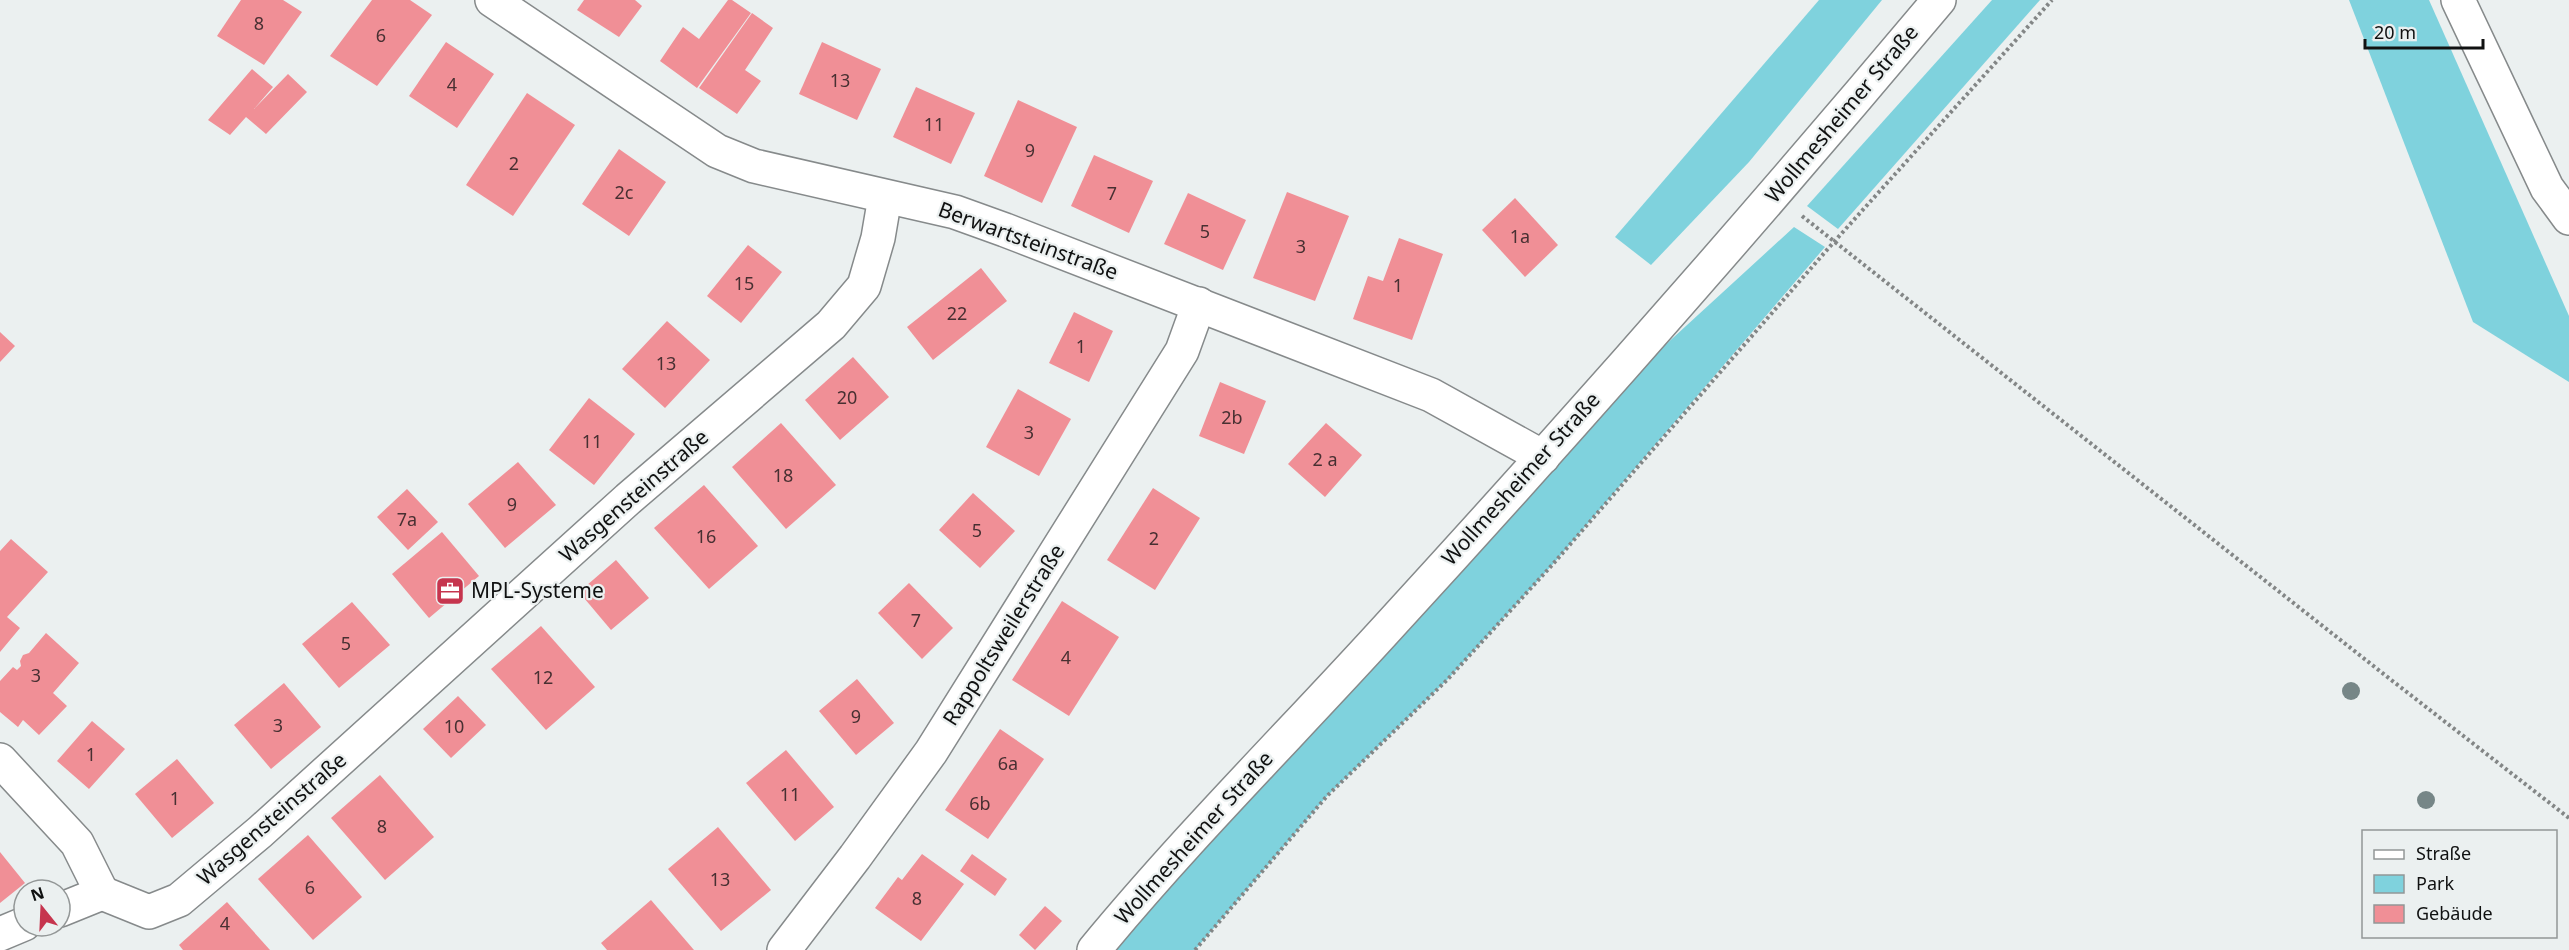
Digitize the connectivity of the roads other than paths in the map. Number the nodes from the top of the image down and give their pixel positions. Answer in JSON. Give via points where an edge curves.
{"nodes":[{"id":1,"x":492,"y":0,"type":"edge"},
{"id":2,"x":1939,"y":0,"type":"edge"},
{"id":3,"x":2458,"y":0,"type":"edge"},
{"id":4,"x":885,"y":197,"type":"junction"},
{"id":5,"x":2569,"y":218,"type":"edge"},
{"id":6,"x":1199,"y":304,"type":"junction"},
{"id":7,"x":1543,"y":457,"type":"junction"},
{"id":8,"x":0,"y":760,"type":"edge"},
{"id":9,"x":102,"y":893,"type":"junction"},
{"id":10,"x":72,"y":905,"type":"edge"},
{"id":11,"x":784,"y":950,"type":"edge"},
{"id":12,"x":1094,"y":950,"type":"edge"}],
"edges":[{"from":1,"to":4,"type":"street","name":"Berwartsteinstraße","via":[[717,151],[754,166]]},
{"from":2,"to":7,"type":"street","name":"Wollmesheimer Straße","via":[[1776,194]]},
{"from":3,"to":5,"type":"street","via":[[2547,188]]},
{"from":4,"to":6,"type":"street","name":"Berwartsteinstraße","via":[[955,212]]},
{"from":4,"to":9,"type":"street","name":"Wasgensteinstraße","via":[[879,238],[864,286],[831,325],[628,499],[260,832],[179,900],[149,912]]},
{"from":6,"to":7,"type":"street","name":"Berwartsteinstraße","via":[[1431,395]]},
{"from":6,"to":11,"type":"street","name":"Rappoltsweilerstraße","via":[[1182,351],[931,752]]},
{"from":7,"to":12,"type":"street","name":"Wollmesheimer Straße","via":[[1150,882]]},
{"from":8,"to":9,"type":"street","via":[[77,843]]},
{"from":9,"to":10,"type":"street"}]}
